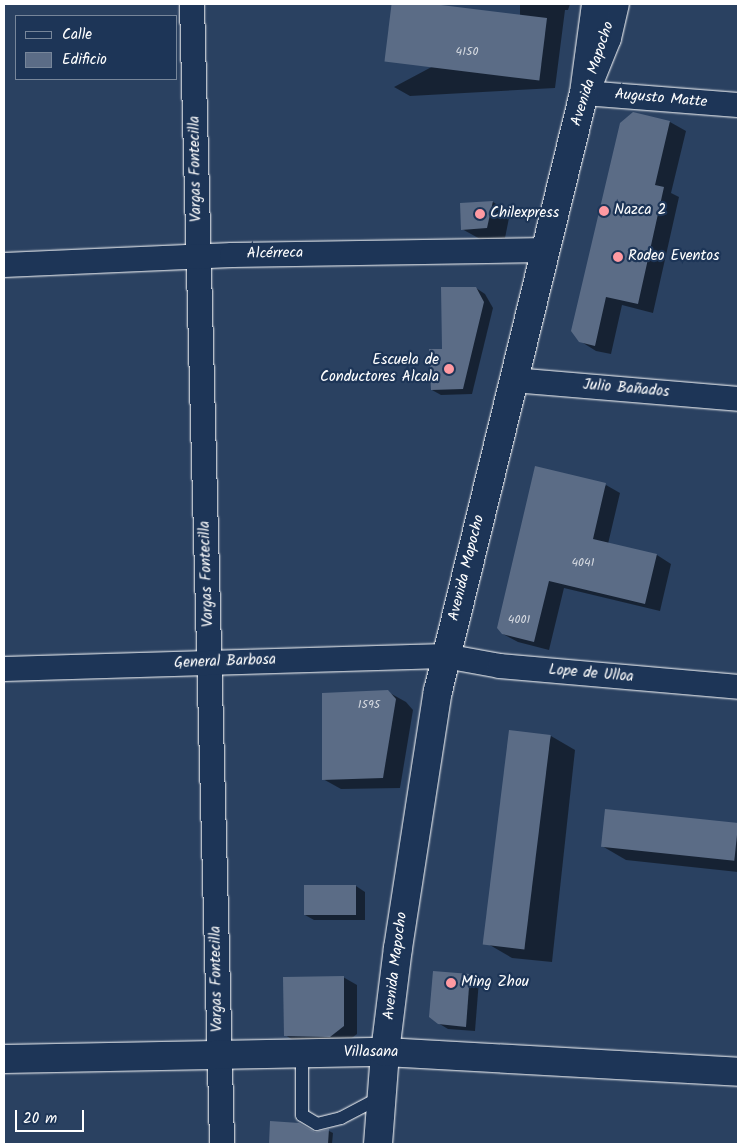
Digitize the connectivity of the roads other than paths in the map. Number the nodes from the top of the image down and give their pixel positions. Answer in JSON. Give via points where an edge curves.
{"nodes":[{"id":1,"x":192,"y":4,"type":"edge"},
{"id":2,"x":596,"y":4,"type":"edge"},
{"id":3,"x":615,"y":4,"type":"edge"},
{"id":4,"x":584,"y":93,"type":"junction"},
{"id":5,"x":738,"y":105,"type":"edge"},
{"id":6,"x":546,"y":250,"type":"junction"},
{"id":7,"x":198,"y":257,"type":"junction"},
{"id":8,"x":4,"y":265,"type":"edge"},
{"id":9,"x":513,"y":380,"type":"junction"},
{"id":10,"x":738,"y":399,"type":"edge"},
{"id":11,"x":445,"y":656,"type":"junction"},
{"id":12,"x":209,"y":663,"type":"junction"},
{"id":13,"x":4,"y":669,"type":"edge"},
{"id":14,"x":738,"y":686,"type":"edge"},
{"id":15,"x":385,"y":1052,"type":"junction"},
{"id":16,"x":219,"y":1053,"type":"junction"},
{"id":17,"x":302,"y":1053,"type":"junction"},
{"id":18,"x":4,"y":1059,"type":"edge"},
{"id":19,"x":738,"y":1072,"type":"edge"},
{"id":20,"x":381,"y":1097,"type":"junction"},
{"id":21,"x":222,"y":1144,"type":"edge"},
{"id":22,"x":378,"y":1144,"type":"edge"}],
"edges":[{"from":1,"to":7,"type":"street","name":"Vargas Fontecilla"},
{"from":2,"to":4,"type":"main road"},
{"from":3,"to":4,"type":"main road","name":"Avenida Mapocho","via":[[602,52]]},
{"from":4,"to":5,"type":"street","name":"Augusto Matte"},
{"from":4,"to":6,"type":"main road","name":"Avenida Mapocho"},
{"from":6,"to":7,"type":"street","name":"Alcérreca"},
{"from":6,"to":9,"type":"main road","name":"Avenida Mapocho"},
{"from":7,"to":8,"type":"street","name":"Alcérreca"},
{"from":7,"to":12,"type":"street","name":"Vargas Fontecilla"},
{"from":9,"to":10,"type":"street","name":"Julio Bañados"},
{"from":9,"to":11,"type":"main road","name":"Avenida Mapocho"},
{"from":11,"to":12,"type":"street","name":"General Barbosa"},
{"from":11,"to":14,"type":"street","name":"Lope de Ulloa","via":[[500,666]]},
{"from":11,"to":15,"type":"main road","name":"Avenida Mapocho","via":[[428,743]]},
{"from":12,"to":13,"type":"street","name":"General Barbosa"},
{"from":12,"to":16,"type":"street","name":"Vargas Fontecilla"},
{"from":15,"to":17,"type":"main road","name":"Villasana"},
{"from":15,"to":19,"type":"main road","name":"Villasana"},
{"from":15,"to":20,"type":"main road","name":"Avenida Mapocho"},
{"from":16,"to":17,"type":"main road","name":"Villasana"},
{"from":16,"to":18,"type":"main road","name":"Villasana"},
{"from":16,"to":21,"type":"street","name":"Vargas Fontecilla"},
{"from":17,"to":20,"type":"lane","via":[[302,1114],[317,1124],[341,1118]]},
{"from":20,"to":22,"type":"main road","name":"Avenida Mapocho"}]}
